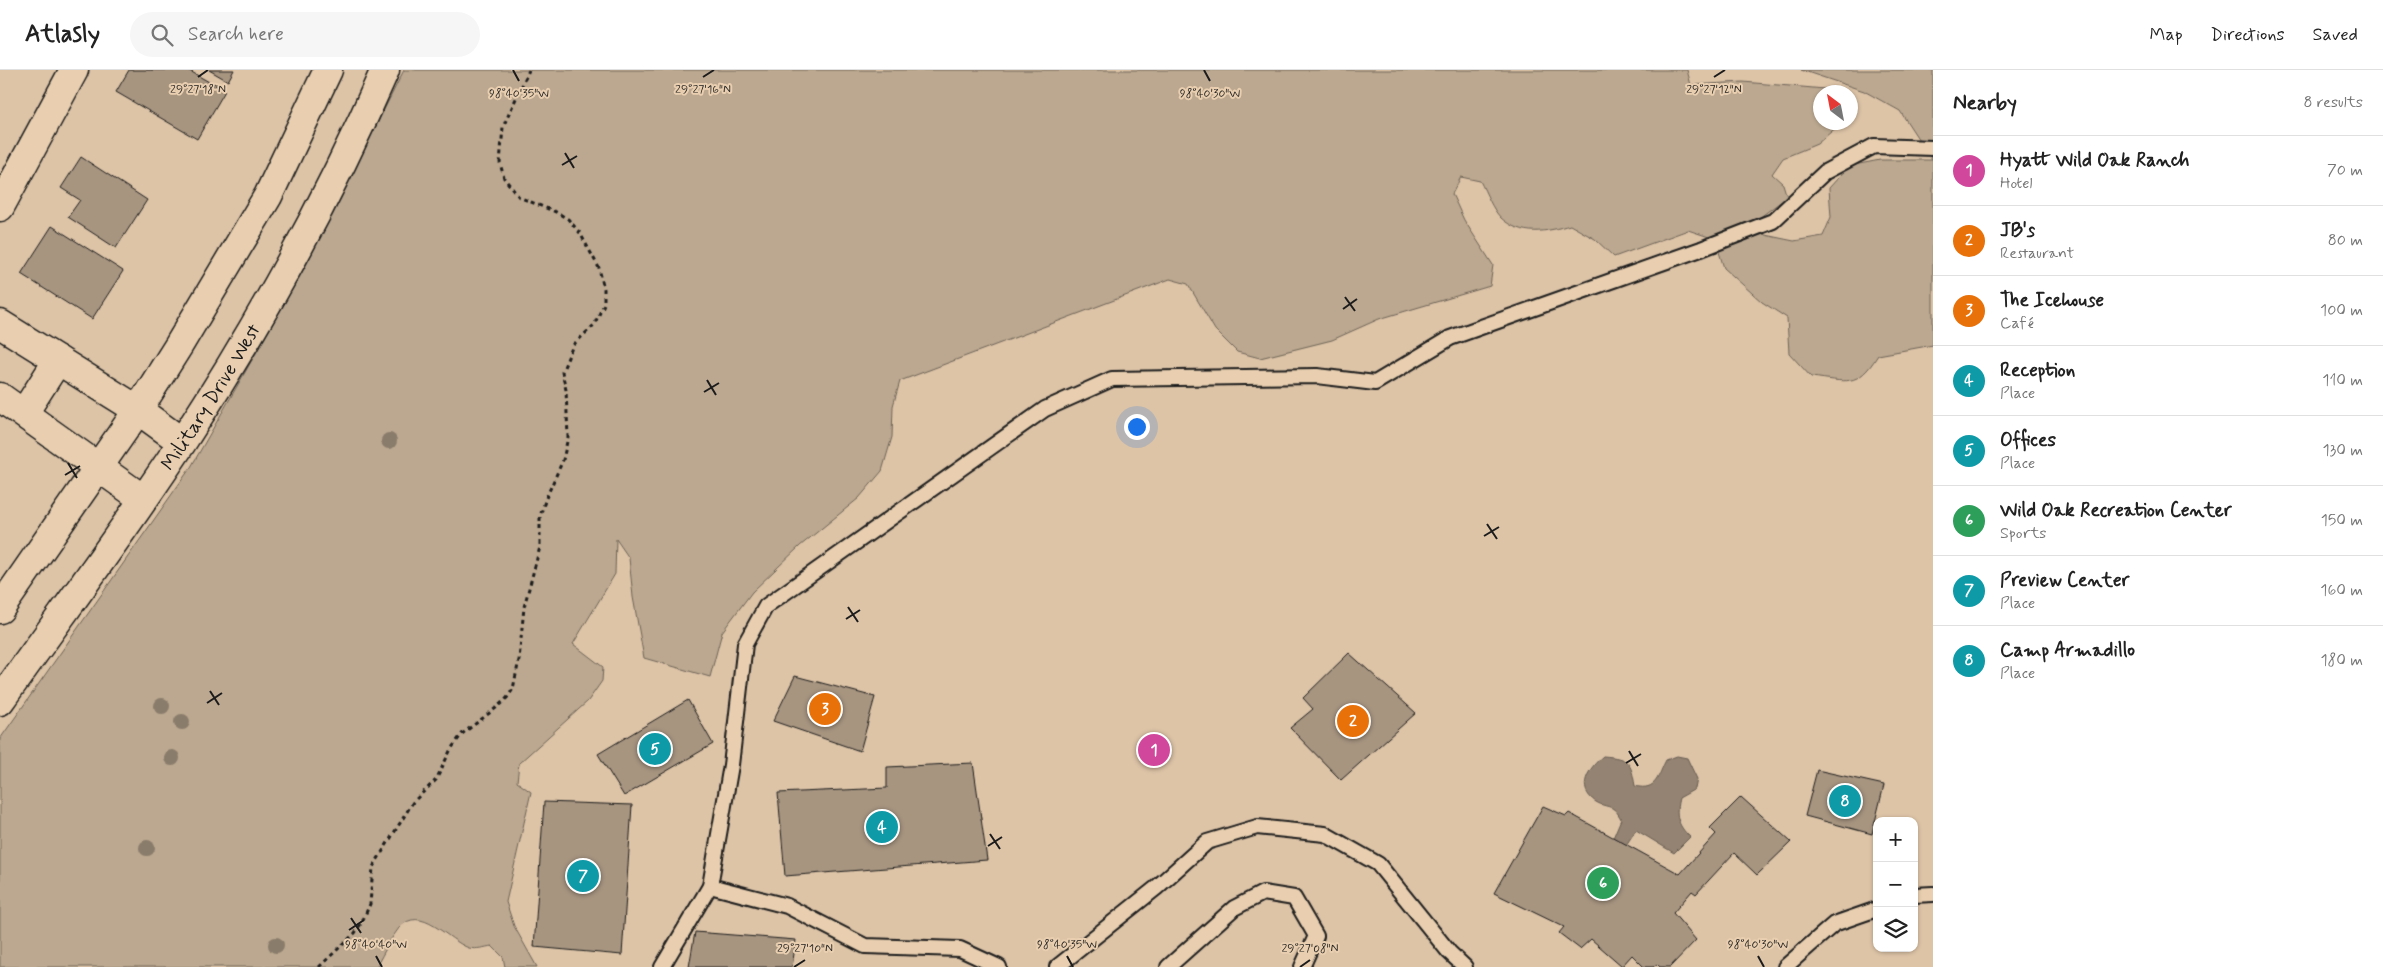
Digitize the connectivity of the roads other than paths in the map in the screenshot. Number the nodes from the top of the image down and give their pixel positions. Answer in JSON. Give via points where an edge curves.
{"nodes":[{"id":1,"x":74,"y":70,"type":"edge"},
{"id":2,"x":328,"y":70,"type":"edge"},
{"id":3,"x":384,"y":70,"type":"edge"},
{"id":4,"x":1933,"y":148,"type":"edge"},
{"id":5,"x":0,"y":208,"type":"edge"},
{"id":6,"x":0,"y":324,"type":"edge"},
{"id":7,"x":58,"y":360,"type":"junction"},
{"id":8,"x":0,"y":397,"type":"edge"},
{"id":9,"x":138,"y":410,"type":"junction"},
{"id":10,"x":24,"y":413,"type":"junction"},
{"id":11,"x":182,"y":442,"type":"junction"},
{"id":12,"x":99,"y":466,"type":"junction"},
{"id":13,"x":143,"y":499,"type":"junction"},
{"id":14,"x":0,"y":609,"type":"edge"},
{"id":15,"x":0,"y":701,"type":"edge"},
{"id":16,"x":710,"y":886,"type":"junction"},
{"id":17,"x":1933,"y":894,"type":"edge"},
{"id":18,"x":1918,"y":895,"type":"edge"},
{"id":19,"x":1873,"y":910,"type":"edge"},
{"id":20,"x":662,"y":967,"type":"edge"},
{"id":21,"x":999,"y":967,"type":"edge"},
{"id":22,"x":1057,"y":967,"type":"edge"},
{"id":23,"x":1168,"y":967,"type":"edge"},
{"id":24,"x":1302,"y":967,"type":"edge"},
{"id":25,"x":1465,"y":967,"type":"edge"},
{"id":26,"x":1785,"y":967,"type":"edge"}],
"edges":[{"from":1,"to":5,"type":"main road"},
{"from":2,"to":9,"type":"main road","via":[[268,196]]},
{"from":3,"to":11,"type":"main road","name":"Military Drive West","via":[[316,214],[219,384]]},
{"from":4,"to":16,"type":"lane","via":[[1874,146],[1825,172],[1773,221],[1701,250],[1450,338],[1375,383],[1316,376],[1112,379],[1045,409],[766,606],[745,644],[731,764]]},
{"from":6,"to":7,"type":"main road"},
{"from":7,"to":9,"type":"main road"},
{"from":7,"to":10,"type":"main road"},
{"from":8,"to":10,"type":"main road"},
{"from":9,"to":11,"type":"main road"},
{"from":9,"to":12,"type":"main road"},
{"from":10,"to":12,"type":"main road"},
{"from":11,"to":13,"type":"main road","name":"Military Drive West"},
{"from":12,"to":13,"type":"main road"},
{"from":12,"to":14,"type":"main road"},
{"from":13,"to":15,"type":"main road","name":"Military Drive West"},
{"from":16,"to":20,"type":"lane"},
{"from":16,"to":21,"type":"lane","via":[[787,906],[865,946],[960,949]]},
{"from":17,"to":18,"type":"lane"},
{"from":19,"to":26,"type":"lane","via":[[1834,924]]},
{"from":22,"to":25,"type":"lane","via":[[1156,888],[1207,842],[1257,827],[1325,834],[1378,864],[1449,952]]},
{"from":23,"to":24,"type":"lane","via":[[1234,908],[1263,894],[1294,898],[1316,936]]}]}
